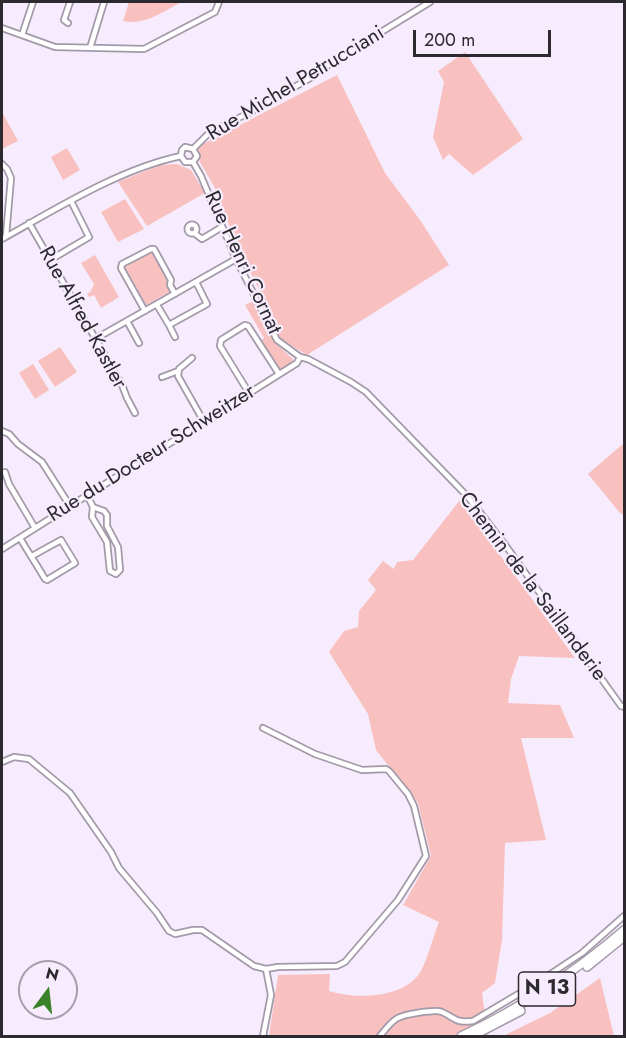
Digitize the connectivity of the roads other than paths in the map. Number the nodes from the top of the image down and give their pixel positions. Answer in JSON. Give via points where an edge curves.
{"nodes":[{"id":1,"x":33,"y":2,"type":"edge"},
{"id":2,"x":70,"y":2,"type":"edge"},
{"id":3,"x":104,"y":2,"type":"edge"},
{"id":4,"x":219,"y":2,"type":"edge"},
{"id":5,"x":430,"y":2,"type":"edge"},
{"id":6,"x":68,"y":23,"type":"dead end"},
{"id":7,"x":2,"y":28,"type":"edge"},
{"id":8,"x":22,"y":35,"type":"junction"},
{"id":9,"x":90,"y":48,"type":"junction"},
{"id":10,"x":194,"y":149,"type":"junction"},
{"id":11,"x":181,"y":156,"type":"junction"},
{"id":12,"x":193,"y":162,"type":"junction"},
{"id":13,"x":2,"y":164,"type":"edge"},
{"id":14,"x":71,"y":201,"type":"junction"},
{"id":15,"x":29,"y":223,"type":"junction"},
{"id":16,"x":222,"y":227,"type":"junction"},
{"id":17,"x":194,"y":233,"type":"dead end"},
{"id":18,"x":4,"y":238,"type":"edge"},
{"id":19,"x":236,"y":259,"type":"junction"},
{"id":20,"x":50,"y":260,"type":"junction"},
{"id":21,"x":196,"y":282,"type":"junction"},
{"id":22,"x":175,"y":294,"type":"junction"},
{"id":23,"x":157,"y":305,"type":"junction"},
{"id":24,"x":145,"y":311,"type":"junction"},
{"id":25,"x":127,"y":321,"type":"junction"},
{"id":26,"x":169,"y":325,"type":"junction"},
{"id":27,"x":175,"y":337,"type":"dead end"},
{"id":28,"x":95,"y":339,"type":"junction"},
{"id":29,"x":139,"y":343,"type":"dead end"},
{"id":30,"x":300,"y":357,"type":"junction"},
{"id":31,"x":192,"y":358,"type":"dead end"},
{"id":32,"x":178,"y":371,"type":"junction"},
{"id":33,"x":279,"y":374,"type":"junction"},
{"id":34,"x":162,"y":377,"type":"dead end"},
{"id":35,"x":249,"y":393,"type":"junction"},
{"id":36,"x":135,"y":413,"type":"dead end"},
{"id":37,"x":204,"y":422,"type":"junction"},
{"id":38,"x":2,"y":431,"type":"edge"},
{"id":39,"x":5,"y":472,"type":"dead end"},
{"id":40,"x":87,"y":495,"type":"junction"},
{"id":41,"x":70,"y":506,"type":"junction"},
{"id":42,"x":93,"y":507,"type":"junction"},
{"id":43,"x":35,"y":528,"type":"junction"},
{"id":44,"x":20,"y":538,"type":"junction"},
{"id":45,"x":2,"y":549,"type":"edge"},
{"id":46,"x":32,"y":556,"type":"junction"},
{"id":47,"x":624,"y":707,"type":"edge"},
{"id":48,"x":263,"y":728,"type":"dead end"},
{"id":49,"x":2,"y":762,"type":"edge"},
{"id":50,"x":624,"y":916,"type":"edge"},
{"id":51,"x":624,"y":930,"type":"edge"},
{"id":52,"x":624,"y":937,"type":"edge"},
{"id":53,"x":266,"y":969,"type":"junction"},
{"id":54,"x":263,"y":1036,"type":"edge"},
{"id":55,"x":380,"y":1036,"type":"edge"},
{"id":56,"x":461,"y":1036,"type":"edge"},
{"id":57,"x":473,"y":1036,"type":"edge"}],
"edges":[{"from":1,"to":8,"type":"street"},
{"from":2,"to":6,"type":"street","via":[[64,20]]},
{"from":3,"to":9,"type":"street"},
{"from":4,"to":9,"type":"street","via":[[215,12],[144,50]]},
{"from":5,"to":10,"type":"street","name":"Rue Michel Petrucciani","via":[[312,77],[212,131]]},
{"from":7,"to":8,"type":"street"},
{"from":8,"to":9,"type":"street","via":[[55,47]]},
{"from":10,"to":11,"type":"street","via":[[185,147]]},
{"from":10,"to":12,"type":"street","via":[[197,156]]},
{"from":11,"to":12,"type":"street","via":[[185,162]]},
{"from":11,"to":14,"type":"street","via":[[118,178]]},
{"from":12,"to":16,"type":"street","name":"Rue Henri Cornat"},
{"from":13,"to":18,"type":"street","via":[[11,178]]},
{"from":14,"to":15,"type":"street"},
{"from":14,"to":20,"type":"street","via":[[89,237]]},
{"from":15,"to":18,"type":"street"},
{"from":15,"to":20,"type":"street","name":"Rue Alfred Kastler"},
{"from":16,"to":17,"type":"street","via":[[202,239]]},
{"from":16,"to":19,"type":"street","name":"Rue Henri Cornat"},
{"from":19,"to":21,"type":"street"},
{"from":19,"to":30,"type":"street","name":"Rue Henri Cornat","via":[[272,333]]},
{"from":20,"to":28,"type":"street","name":"Rue Alfred Kastler"},
{"from":21,"to":22,"type":"street"},
{"from":21,"to":26,"type":"street","via":[[207,304]]},
{"from":22,"to":23,"type":"street"},
{"from":22,"to":24,"type":"street","via":[[154,249],[122,264]]},
{"from":23,"to":24,"type":"street"},
{"from":23,"to":26,"type":"street"},
{"from":24,"to":25,"type":"street"},
{"from":25,"to":28,"type":"street"},
{"from":25,"to":29,"type":"street"},
{"from":26,"to":27,"type":"street"},
{"from":28,"to":36,"type":"street","name":"Rue Alfred Kastler"},
{"from":30,"to":33,"type":"street","name":"Rue du Docteur Schweitzer"},
{"from":30,"to":47,"type":"street","name":"Chemin de la Saillanderie","via":[[366,392],[468,497]]},
{"from":31,"to":32,"type":"street"},
{"from":32,"to":34,"type":"street"},
{"from":32,"to":37,"type":"street"},
{"from":33,"to":35,"type":"street","name":"Rue du Docteur Schweitzer"},
{"from":33,"to":35,"type":"street","via":[[248,326],[221,340],[220,346]]},
{"from":35,"to":37,"type":"street","name":"Rue du Docteur Schweitzer"},
{"from":37,"to":40,"type":"street","name":"Rue du Docteur Schweitzer"},
{"from":38,"to":41,"type":"street","via":[[42,462]]},
{"from":39,"to":43,"type":"street"},
{"from":40,"to":41,"type":"street","name":"Rue du Docteur Schweitzer"},
{"from":40,"to":42,"type":"street"},
{"from":41,"to":43,"type":"street","name":"Rue du Docteur Schweitzer"},
{"from":42,"to":42,"type":"street","via":[[92,517],[107,542],[110,571],[116,574],[120,570],[118,547],[106,526],[107,515]]},
{"from":43,"to":44,"type":"street","name":"Rue du Docteur Schweitzer"},
{"from":44,"to":45,"type":"street","name":"Rue du Docteur Schweitzer"},
{"from":44,"to":46,"type":"street"},
{"from":46,"to":46,"type":"street","via":[[59,540],[64,541],[75,562],[47,580]]},
{"from":48,"to":53,"type":"street","via":[[315,754],[362,770],[390,771],[414,806],[426,856],[398,900],[345,962],[337,966]]},
{"from":49,"to":53,"type":"street","via":[[29,759],[70,793],[119,868],[169,931],[175,934],[202,930],[254,966]]},
{"from":50,"to":55,"type":"street","via":[[582,953],[474,1021],[455,1020],[441,1011],[407,1015],[395,1019]]},
{"from":51,"to":56,"type":"highway","number":"N 13","via":[[562,980]]},
{"from":52,"to":57,"type":"highway","number":"N 13","via":[[561,985]]},
{"from":53,"to":54,"type":"street","via":[[271,995]]}]}
